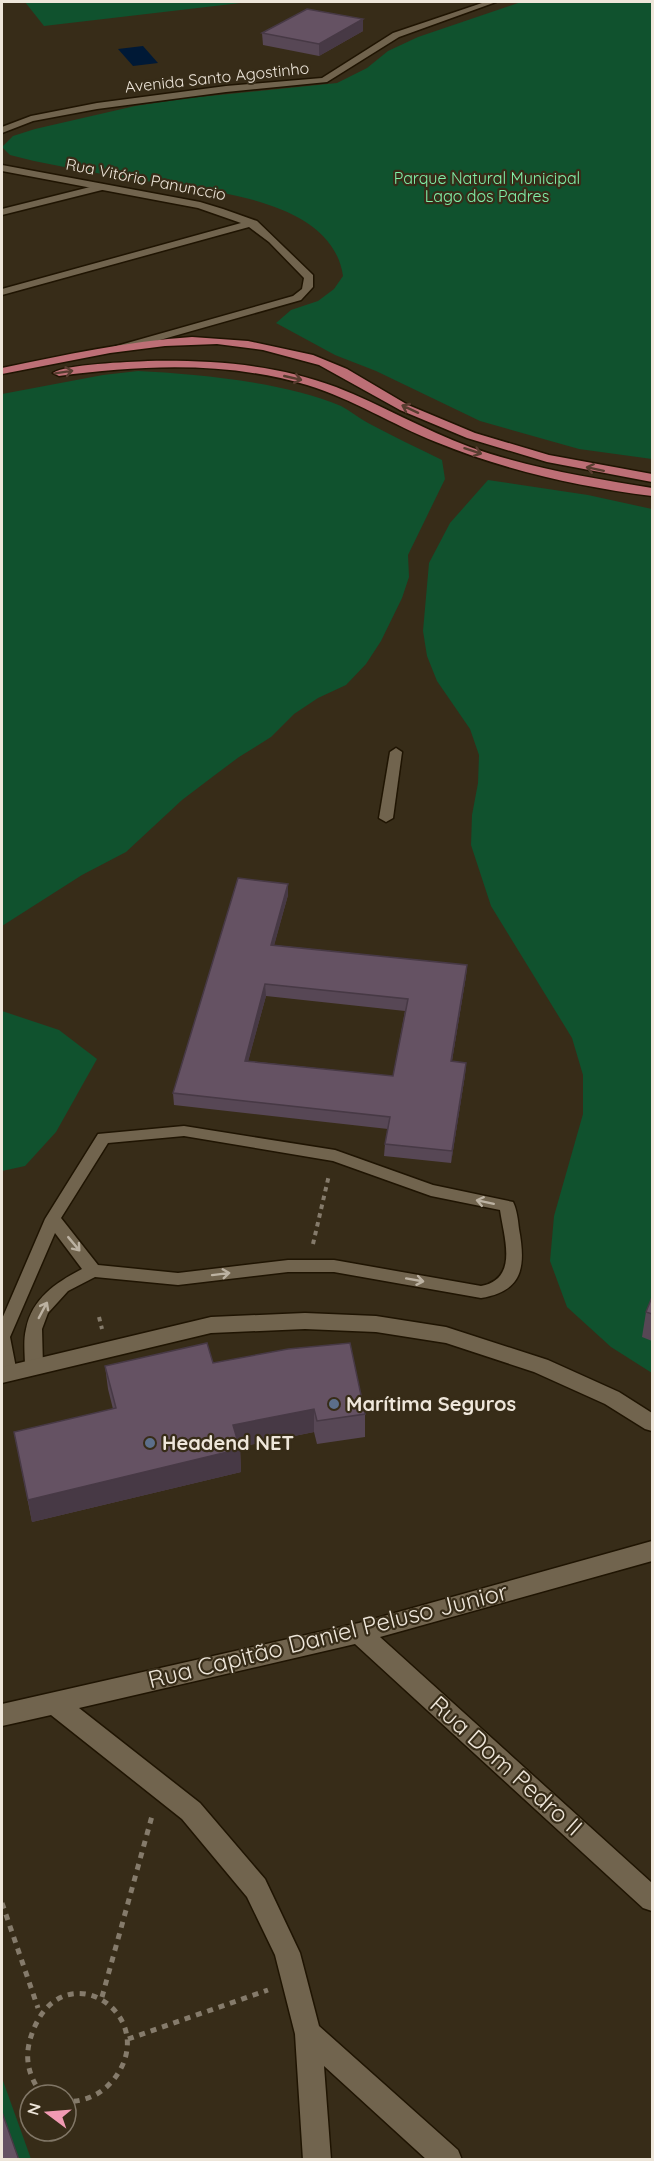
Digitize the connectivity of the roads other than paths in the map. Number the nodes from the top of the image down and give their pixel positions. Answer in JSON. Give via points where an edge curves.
{"nodes":[{"id":1,"x":492,"y":2,"type":"edge"},
{"id":2,"x":2,"y":130,"type":"edge"},
{"id":3,"x":2,"y":168,"type":"edge"},
{"id":4,"x":102,"y":187,"type":"junction"},
{"id":5,"x":2,"y":212,"type":"edge"},
{"id":6,"x":253,"y":223,"type":"junction"},
{"id":7,"x":2,"y":292,"type":"edge"},
{"id":8,"x":231,"y":317,"type":"junction"},
{"id":9,"x":207,"y":332,"type":"junction"},
{"id":10,"x":195,"y":340,"type":"junction"},
{"id":11,"x":223,"y":342,"type":"junction"},
{"id":12,"x":109,"y":352,"type":"junction"},
{"id":13,"x":199,"y":364,"type":"junction"},
{"id":14,"x":235,"y":367,"type":"junction"},
{"id":15,"x":2,"y":371,"type":"edge"},
{"id":16,"x":2,"y":383,"type":"edge"},
{"id":17,"x":652,"y":478,"type":"edge"},
{"id":18,"x":652,"y":492,"type":"edge"},
{"id":19,"x":396,"y":752,"type":"dead end"},
{"id":20,"x":386,"y":818,"type":"dead end"},
{"id":21,"x":53,"y":1219,"type":"junction"},
{"id":22,"x":93,"y":1270,"type":"junction"},
{"id":23,"x":34,"y":1367,"type":"junction"},
{"id":24,"x":5,"y":1374,"type":"edge"},
{"id":25,"x":652,"y":1423,"type":"edge"},
{"id":26,"x":652,"y":1551,"type":"edge"},
{"id":27,"x":359,"y":1633,"type":"junction"},
{"id":28,"x":53,"y":1702,"type":"junction"},
{"id":29,"x":2,"y":1715,"type":"edge"},
{"id":30,"x":652,"y":1899,"type":"edge"},
{"id":31,"x":308,"y":2034,"type":"junction"},
{"id":32,"x":317,"y":2160,"type":"edge"},
{"id":33,"x":448,"y":2160,"type":"edge"}],
"edges":[{"from":1,"to":2,"type":"street","name":"Avenida Santo Agostinho","via":[[396,35],[324,80],[98,106],[31,118]]},
{"from":3,"to":4,"type":"street","name":"Rua Vitório Panunccio"},
{"from":4,"to":5,"type":"street"},
{"from":4,"to":6,"type":"street","name":"Rua Vitório Panunccio","via":[[200,205]]},
{"from":6,"to":7,"type":"street"},
{"from":6,"to":8,"type":"street","name":"Rua Vitório Panunccio","via":[[309,277],[310,286],[297,298]]},
{"from":8,"to":9,"type":"street","name":"Rua Vitório Panunccio"},
{"from":8,"to":12,"type":"street","name":"Rua Vitório Panunccio"},
{"from":9,"to":10,"type":"street","name":"Rua Vitório Panunccio"},
{"from":9,"to":11,"type":"street"},
{"from":10,"to":11,"type":"main road"},
{"from":10,"to":12,"type":"main road"},
{"from":10,"to":13,"type":"main road"},
{"from":11,"to":14,"type":"main road","via":[[239,347],[244,357]]},
{"from":17,"to":11,"type":"main road","one_way":true,"via":[[561,462],[505,446],[444,425],[311,359]]},
{"from":12,"to":15,"type":"main road"},
{"from":13,"to":14,"type":"main road"},
{"from":16,"to":13,"type":"main road","one_way":true,"via":[[110,365]]},
{"from":14,"to":18,"type":"main road","one_way":true,"via":[[326,387],[473,452],[552,473]]},
{"from":19,"to":20,"type":"lane"},
{"from":21,"to":22,"type":"lane","one_way":true},
{"from":22,"to":21,"type":"lane","one_way":true,"via":[[178,1279],[288,1266],[334,1266],[481,1292],[499,1288],[510,1277],[515,1261],[507,1206],[431,1190],[335,1156],[184,1131],[103,1138]]},
{"from":21,"to":24,"type":"lane","via":[[2,1337]]},
{"from":23,"to":22,"type":"lane","one_way":true,"via":[[34,1329],[41,1311],[62,1287]]},
{"from":23,"to":24,"type":"street"},
{"from":23,"to":25,"type":"street","via":[[211,1325],[305,1321],[376,1324],[446,1335],[541,1366],[612,1398]]},
{"from":26,"to":27,"type":"street","name":"Rua Capitão Daniel Peluso Junior"},
{"from":27,"to":28,"type":"street","name":"Rua Capitão Daniel Peluso Junior"},
{"from":27,"to":30,"type":"street","name":"Rua Dom Pedro II"},
{"from":28,"to":29,"type":"street","name":"Rua Capitão Daniel Peluso Junior"},
{"from":28,"to":31,"type":"street","via":[[191,1811],[256,1888],[287,1953]]},
{"from":31,"to":32,"type":"street"},
{"from":31,"to":33,"type":"street"}]}
